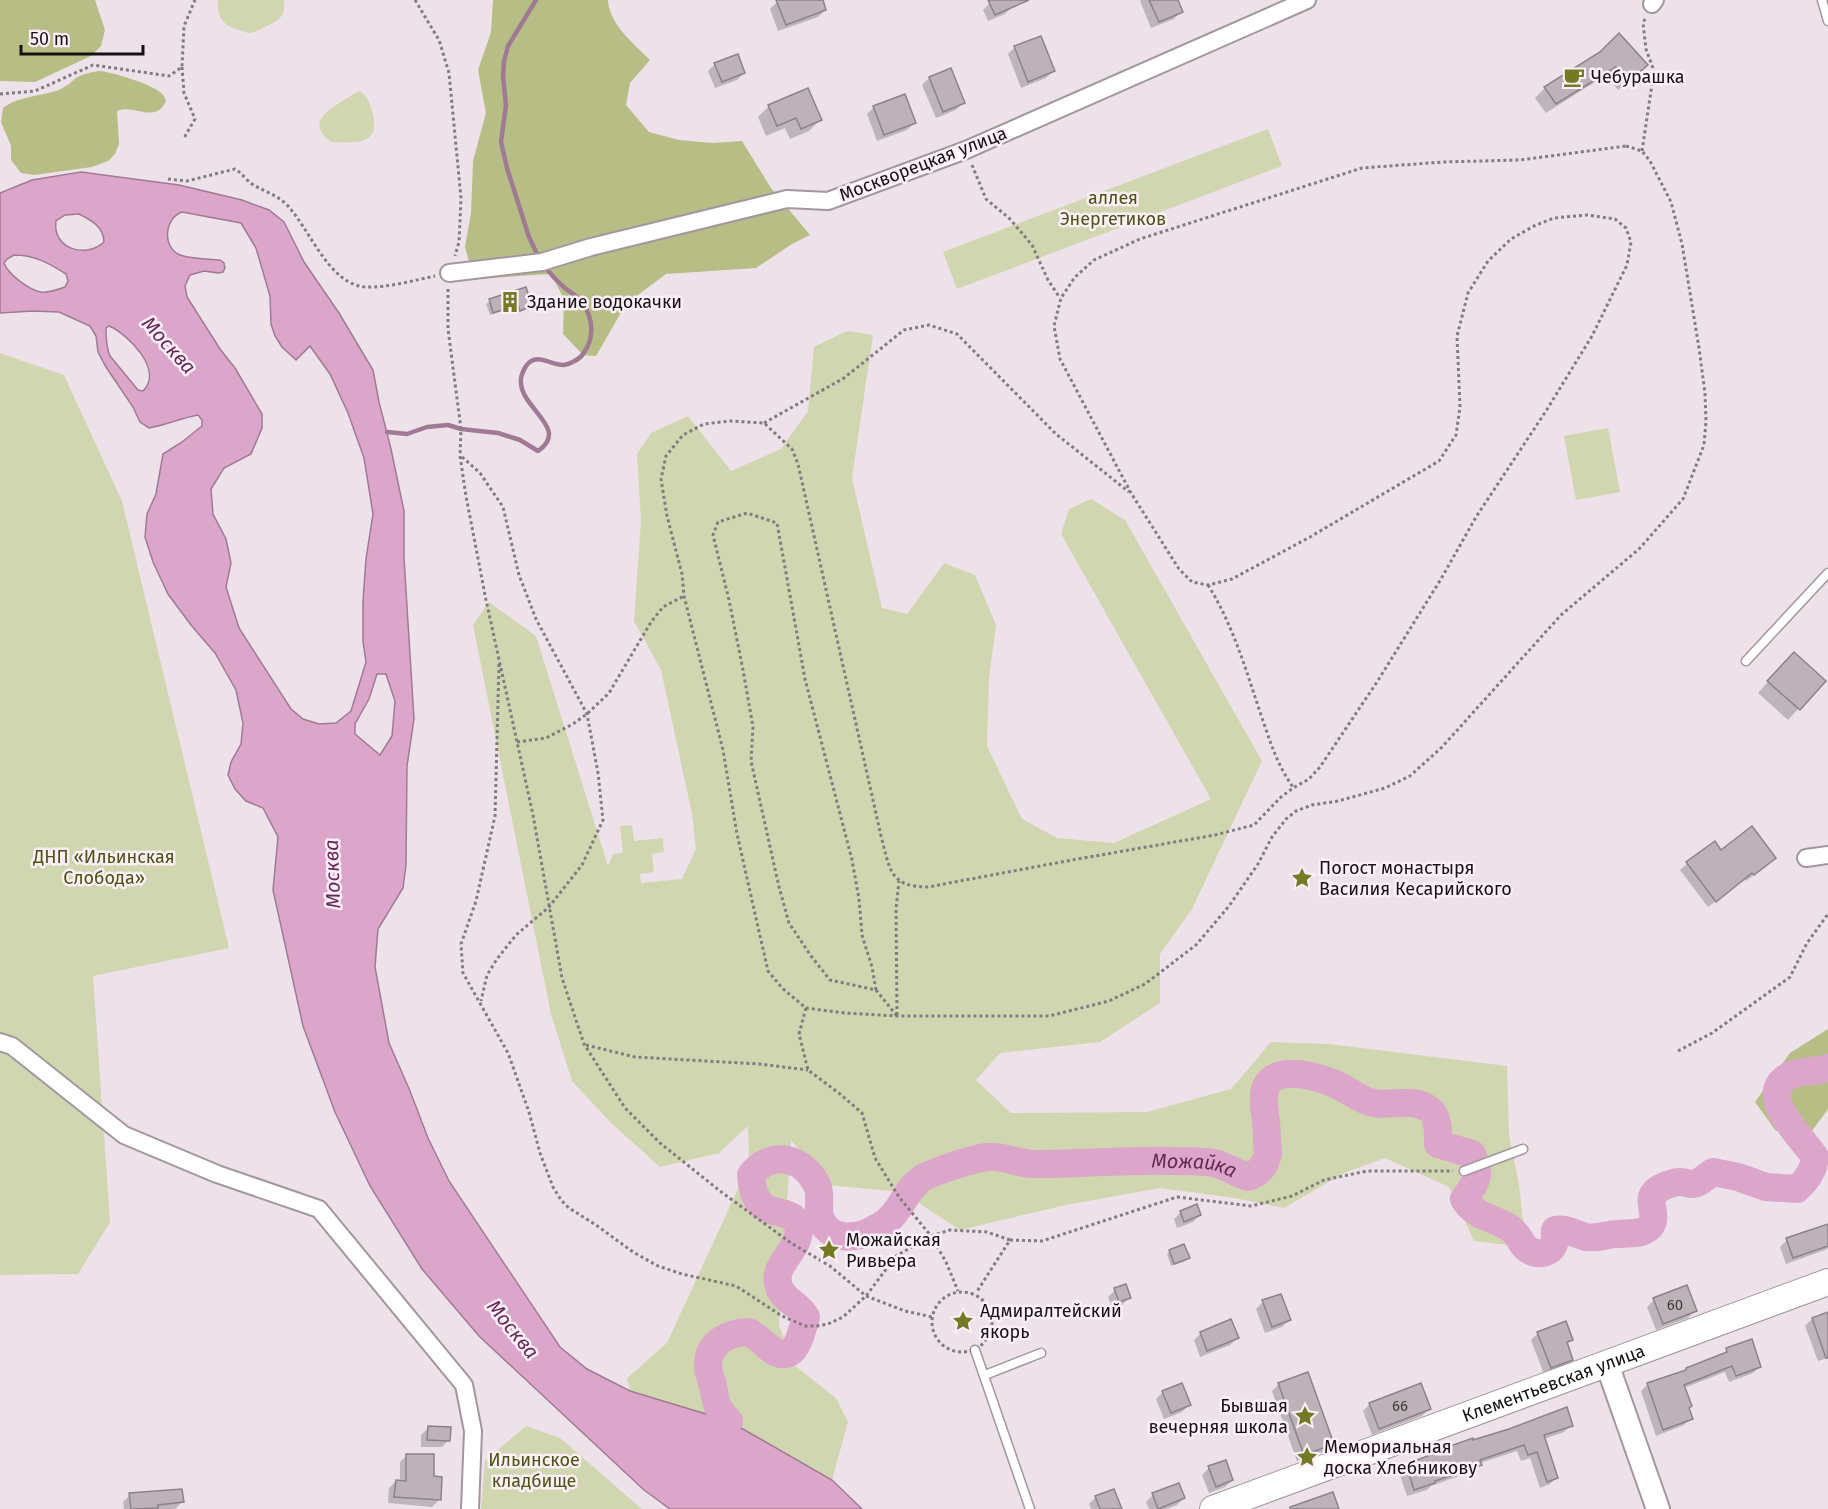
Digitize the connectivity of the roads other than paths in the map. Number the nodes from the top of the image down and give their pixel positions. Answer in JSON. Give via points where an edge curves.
{"nodes":[{"id":1,"x":1307,"y":0,"type":"edge"},
{"id":2,"x":1822,"y":0,"type":"edge"},
{"id":3,"x":1828,"y":21,"type":"edge"},
{"id":4,"x":449,"y":273,"type":"road end"},
{"id":5,"x":1828,"y":573,"type":"edge"},
{"id":6,"x":1746,"y":661,"type":"dead end"},
{"id":7,"x":1828,"y":855,"type":"edge"},
{"id":8,"x":1806,"y":858,"type":"dead end"},
{"id":9,"x":0,"y":1042,"type":"edge"},
{"id":10,"x":1523,"y":1149,"type":"dead end"},
{"id":11,"x":1464,"y":1171,"type":"road end"},
{"id":12,"x":1828,"y":1282,"type":"edge"},
{"id":13,"x":975,"y":1350,"type":"road end"},
{"id":14,"x":1041,"y":1353,"type":"dead end"},
{"id":15,"x":1607,"y":1364,"type":"junction"},
{"id":16,"x":985,"y":1375,"type":"junction"},
{"id":17,"x":470,"y":1509,"type":"edge"},
{"id":18,"x":1030,"y":1509,"type":"edge"},
{"id":19,"x":1213,"y":1509,"type":"edge"},
{"id":20,"x":1658,"y":1509,"type":"edge"}],
"edges":[{"from":1,"to":4,"type":"street","name":"Москворецкая улица","via":[[966,150],[828,201],[787,199],[542,262]]},
{"from":2,"to":3,"type":"lane"},
{"from":5,"to":6,"type":"lane"},
{"from":7,"to":8,"type":"street"},
{"from":9,"to":17,"type":"street","via":[[12,1046],[124,1135],[217,1174],[320,1209],[464,1385],[474,1431]]},
{"from":10,"to":11,"type":"lane"},
{"from":12,"to":15,"type":"main road","name":"Клементьевская улица"},
{"from":13,"to":16,"type":"lane"},
{"from":14,"to":16,"type":"lane"},
{"from":15,"to":19,"type":"main road","name":"Клементьевская улица"},
{"from":15,"to":20,"type":"street"},
{"from":16,"to":18,"type":"lane"}]}
